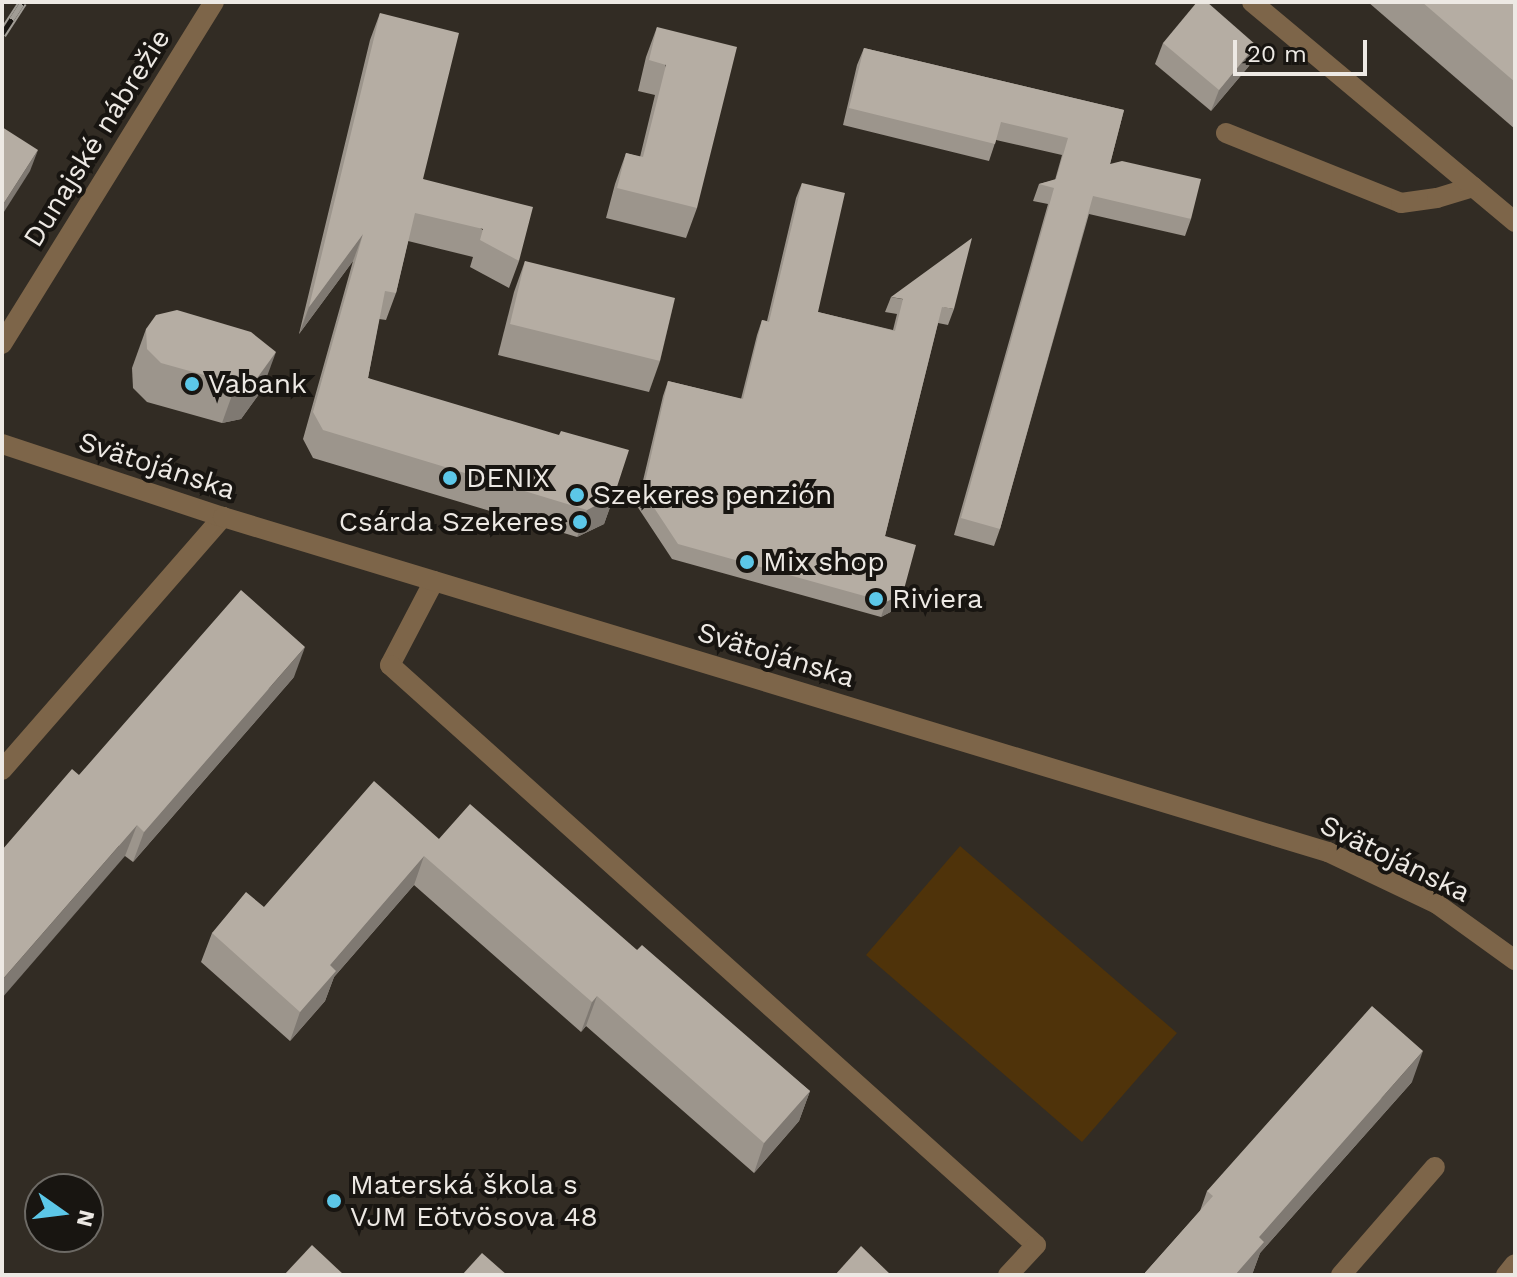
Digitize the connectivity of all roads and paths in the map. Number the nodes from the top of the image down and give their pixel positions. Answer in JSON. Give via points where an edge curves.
{"nodes":[{"id":1,"x":214,"y":2,"type":"edge"},
{"id":2,"x":1252,"y":2,"type":"edge"},
{"id":3,"x":1226,"y":133,"type":"dead end"},
{"id":4,"x":1473,"y":187,"type":"junction"},
{"id":5,"x":1515,"y":222,"type":"edge"},
{"id":6,"x":2,"y":344,"type":"edge"},
{"id":7,"x":2,"y":444,"type":"edge"},
{"id":8,"x":223,"y":517,"type":"junction"},
{"id":9,"x":434,"y":581,"type":"junction"},
{"id":10,"x":2,"y":770,"type":"edge"},
{"id":11,"x":1515,"y":960,"type":"edge"},
{"id":12,"x":1435,"y":1167,"type":"dead end"},
{"id":13,"x":1515,"y":1264,"type":"edge"},
{"id":14,"x":1008,"y":1275,"type":"edge"},
{"id":15,"x":1341,"y":1275,"type":"edge"},
{"id":16,"x":1506,"y":1275,"type":"edge"}],
"edges":[{"from":1,"to":6,"type":"street","name":"Dunajské nábrežie"},
{"from":2,"to":4,"type":"street"},
{"from":3,"to":4,"type":"street","via":[[1401,203]]},
{"from":4,"to":5,"type":"street"},
{"from":7,"to":8,"type":"street","name":"Svätojánska"},
{"from":8,"to":9,"type":"street","name":"Svätojánska"},
{"from":8,"to":10,"type":"street"},
{"from":9,"to":11,"type":"street","name":"Svätojánska","via":[[1328,852],[1437,904]]},
{"from":9,"to":14,"type":"street","via":[[390,665],[1036,1245]]},
{"from":12,"to":15,"type":"street"},
{"from":13,"to":16,"type":"street"}]}
